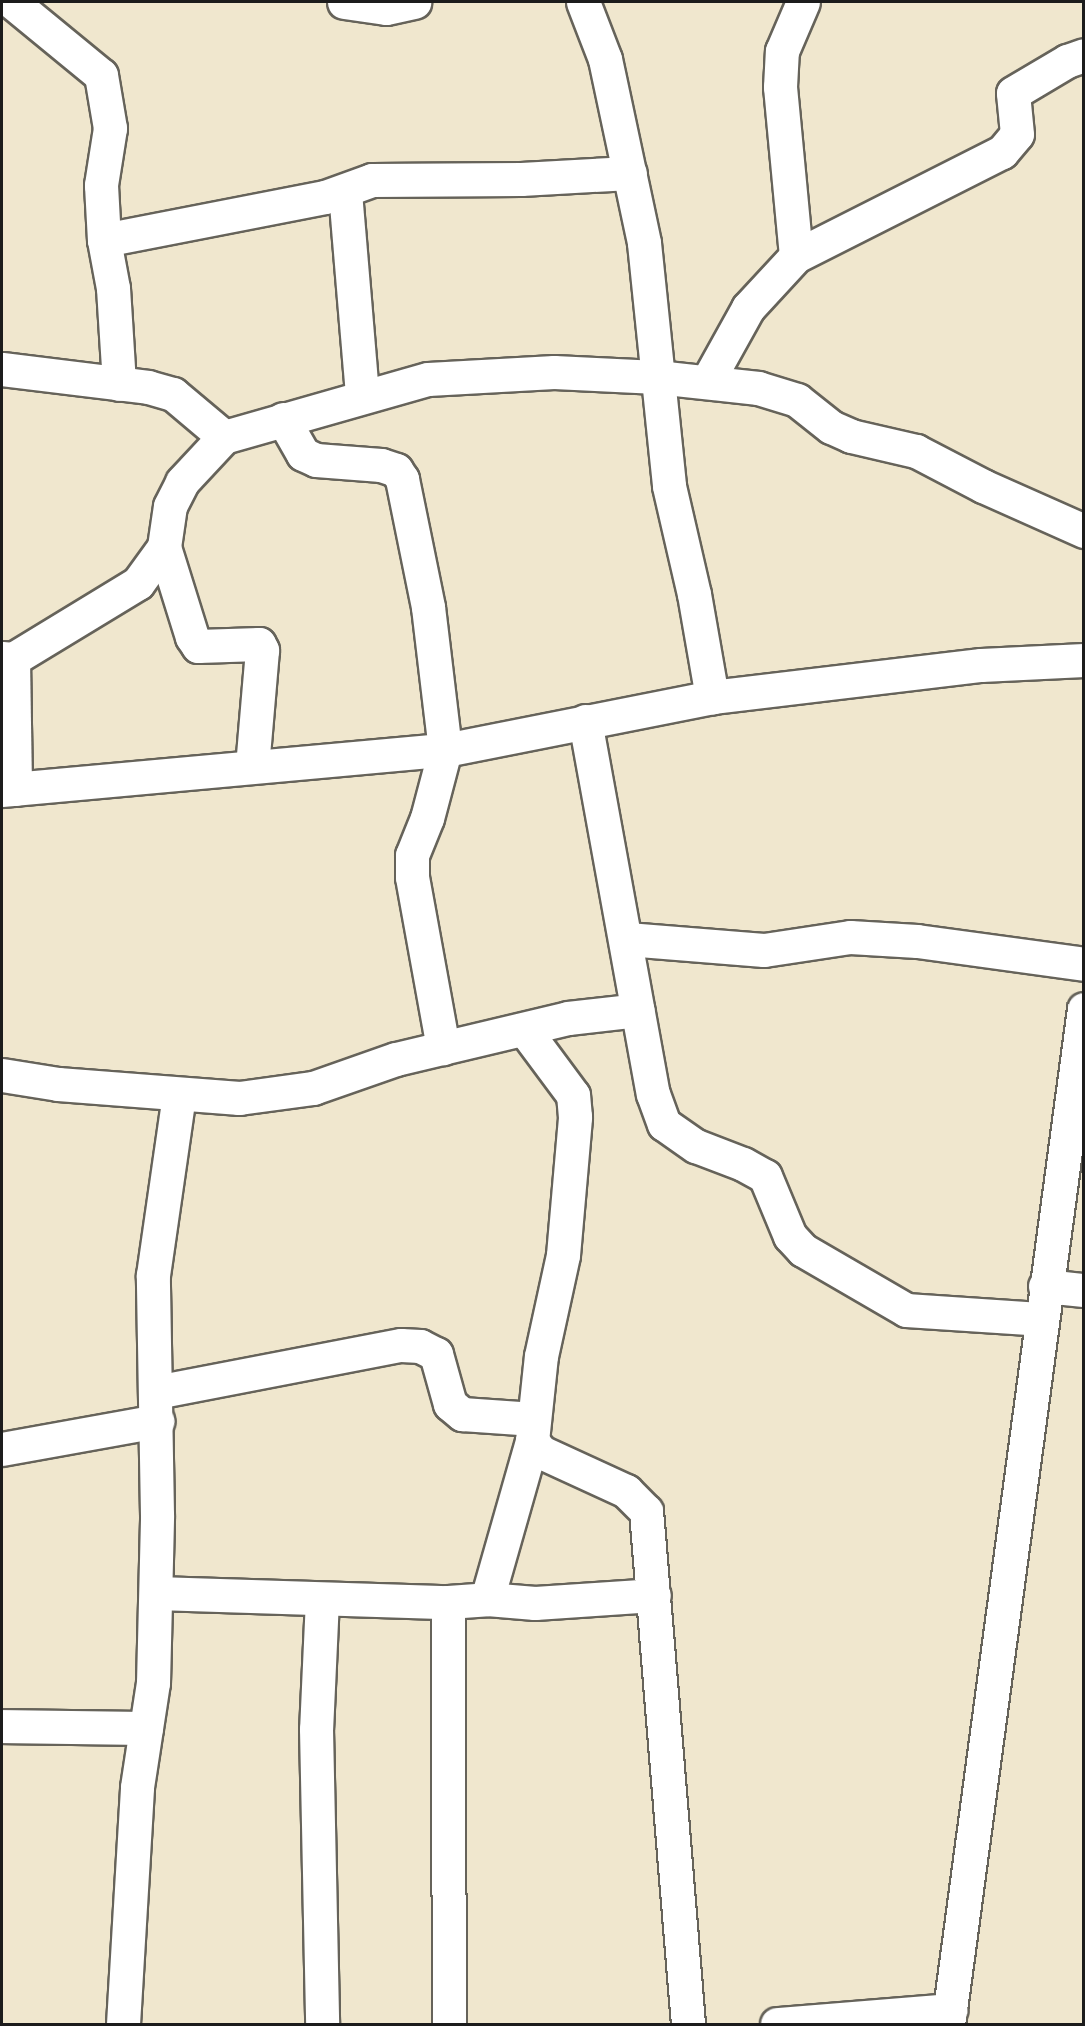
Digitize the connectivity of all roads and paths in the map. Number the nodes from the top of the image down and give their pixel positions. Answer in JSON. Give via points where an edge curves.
{"nodes":[{"id":1,"x":12,"y":2,"type":"edge"},
{"id":2,"x":344,"y":2,"type":"edge"},
{"id":3,"x":414,"y":2,"type":"edge"},
{"id":4,"x":583,"y":2,"type":"edge"},
{"id":5,"x":803,"y":2,"type":"edge"},
{"id":6,"x":1083,"y":55,"type":"edge"},
{"id":7,"x":630,"y":173,"type":"junction"},
{"id":8,"x":345,"y":192,"type":"junction"},
{"id":9,"x":104,"y":240,"type":"junction"},
{"id":10,"x":796,"y":256,"type":"junction"},
{"id":11,"x":2,"y":369,"type":"edge"},
{"id":12,"x":657,"y":377,"type":"junction"},
{"id":13,"x":707,"y":382,"type":"junction"},
{"id":14,"x":119,"y":384,"type":"junction"},
{"id":15,"x":362,"y":396,"type":"junction"},
{"id":16,"x":283,"y":419,"type":"junction"},
{"id":17,"x":224,"y":437,"type":"junction"},
{"id":18,"x":1083,"y":531,"type":"edge"},
{"id":19,"x":164,"y":547,"type":"junction"},
{"id":20,"x":7,"y":659,"type":"edge"},
{"id":21,"x":1083,"y":660,"type":"edge"},
{"id":22,"x":712,"y":697,"type":"junction"},
{"id":23,"x":585,"y":721,"type":"junction"},
{"id":24,"x":445,"y":750,"type":"junction"},
{"id":25,"x":252,"y":767,"type":"junction"},
{"id":26,"x":8,"y":789,"type":"edge"},
{"id":27,"x":627,"y":939,"type":"junction"},
{"id":28,"x":1083,"y":964,"type":"edge"},
{"id":29,"x":638,"y":1010,"type":"junction"},
{"id":30,"x":524,"y":1029,"type":"junction"},
{"id":31,"x":1082,"y":1029,"type":"edge"},
{"id":32,"x":443,"y":1048,"type":"junction"},
{"id":33,"x":2,"y":1076,"type":"edge"},
{"id":34,"x":179,"y":1095,"type":"junction"},
{"id":35,"x":1045,"y":1286,"type":"junction"},
{"id":36,"x":1083,"y":1290,"type":"edge"},
{"id":37,"x":1040,"y":1319,"type":"junction"},
{"id":38,"x":157,"y":1406,"type":"junction"},
{"id":39,"x":533,"y":1430,"type":"junction"},
{"id":40,"x":2,"y":1449,"type":"edge"},
{"id":41,"x":156,"y":1593,"type":"junction"},
{"id":42,"x":654,"y":1595,"type":"junction"},
{"id":43,"x":322,"y":1599,"type":"junction"},
{"id":44,"x":487,"y":1599,"type":"junction"},
{"id":45,"x":448,"y":1602,"type":"junction"},
{"id":46,"x":2,"y":1726,"type":"edge"},
{"id":47,"x":146,"y":1728,"type":"junction"},
{"id":48,"x":949,"y":2017,"type":"edge"},
{"id":49,"x":123,"y":2025,"type":"edge"},
{"id":50,"x":322,"y":2025,"type":"edge"},
{"id":51,"x":448,"y":2025,"type":"edge"},
{"id":52,"x":688,"y":2025,"type":"edge"},
{"id":53,"x":777,"y":2025,"type":"edge"}],
"edges":[{"from":1,"to":9,"type":"street","via":[[101,75],[110,128],[101,185]]},
{"from":2,"to":3,"type":"street","via":[[386,8]]},
{"from":4,"to":7,"type":"street","via":[[605,59]]},
{"from":5,"to":10,"type":"street","via":[[782,51],[780,87]]},
{"from":6,"to":10,"type":"street","via":[[1066,60],[1013,93],[1017,134],[1002,152]]},
{"from":7,"to":8,"type":"street","via":[[521,179],[372,180]]},
{"from":7,"to":12,"type":"street","via":[[644,243]]},
{"from":8,"to":9,"type":"street"},
{"from":8,"to":15,"type":"street"},
{"from":9,"to":14,"type":"street","via":[[113,288]]},
{"from":10,"to":13,"type":"street","via":[[748,308]]},
{"from":11,"to":14,"type":"street"},
{"from":12,"to":13,"type":"street"},
{"from":12,"to":15,"type":"street","via":[[554,372],[428,380]]},
{"from":12,"to":22,"type":"street","via":[[669,486]]},
{"from":13,"to":18,"type":"street","via":[[758,388],[798,400],[831,427],[851,436],[916,451]]},
{"from":14,"to":17,"type":"street","via":[[173,394]]},
{"from":15,"to":16,"type":"street"},
{"from":16,"to":17,"type":"street"},
{"from":16,"to":24,"type":"street","via":[[303,454],[316,460],[381,465],[396,470],[402,479],[428,607]]},
{"from":17,"to":19,"type":"street","via":[[182,482],[170,506]]},
{"from":19,"to":20,"type":"street","via":[[138,583]]},
{"from":19,"to":25,"type":"street","via":[[192,638],[198,646],[259,644],[262,650]]},
{"from":20,"to":26,"type":"street"},
{"from":21,"to":22,"type":"street","via":[[981,665]]},
{"from":22,"to":23,"type":"street"},
{"from":23,"to":24,"type":"street"},
{"from":23,"to":27,"type":"street"},
{"from":24,"to":25,"type":"street"},
{"from":24,"to":32,"type":"street","via":[[427,818],[412,855],[412,878]]},
{"from":25,"to":26,"type":"street"},
{"from":27,"to":28,"type":"street","via":[[764,950],[850,937],[917,941]]},
{"from":27,"to":29,"type":"street"},
{"from":29,"to":30,"type":"street","via":[[568,1018]]},
{"from":29,"to":37,"type":"street","via":[[653,1094],[664,1124],[696,1146],[765,1176],[790,1236],[803,1250],[906,1310]]},
{"from":30,"to":32,"type":"street"},
{"from":30,"to":39,"type":"street","via":[[573,1095],[574,1117],[563,1255],[541,1356]]},
{"from":31,"to":35,"type":"street"},
{"from":32,"to":34,"type":"street","via":[[396,1059],[313,1088],[239,1098]]},
{"from":33,"to":34,"type":"street"},
{"from":34,"to":38,"type":"street","via":[[153,1275]]},
{"from":35,"to":36,"type":"street"},
{"from":35,"to":37,"type":"street"},
{"from":37,"to":48,"type":"street"},
{"from":38,"to":39,"type":"street","via":[[401,1346],[420,1346],[436,1354],[450,1404],[462,1414]]},
{"from":38,"to":40,"type":"street"},
{"from":38,"to":41,"type":"street"},
{"from":39,"to":42,"type":"street","via":[[541,1452],[626,1491],[646,1511]]},
{"from":39,"to":44,"type":"street"},
{"from":41,"to":43,"type":"street"},
{"from":41,"to":47,"type":"street","via":[[153,1683]]},
{"from":42,"to":44,"type":"street","via":[[535,1603]]},
{"from":42,"to":52,"type":"street"},
{"from":43,"to":45,"type":"street"},
{"from":43,"to":50,"type":"street","via":[[316,1729]]},
{"from":44,"to":45,"type":"street"},
{"from":45,"to":51,"type":"street"},
{"from":46,"to":47,"type":"street"},
{"from":47,"to":49,"type":"street","via":[[137,1787]]},
{"from":48,"to":53,"type":"street"}]}
